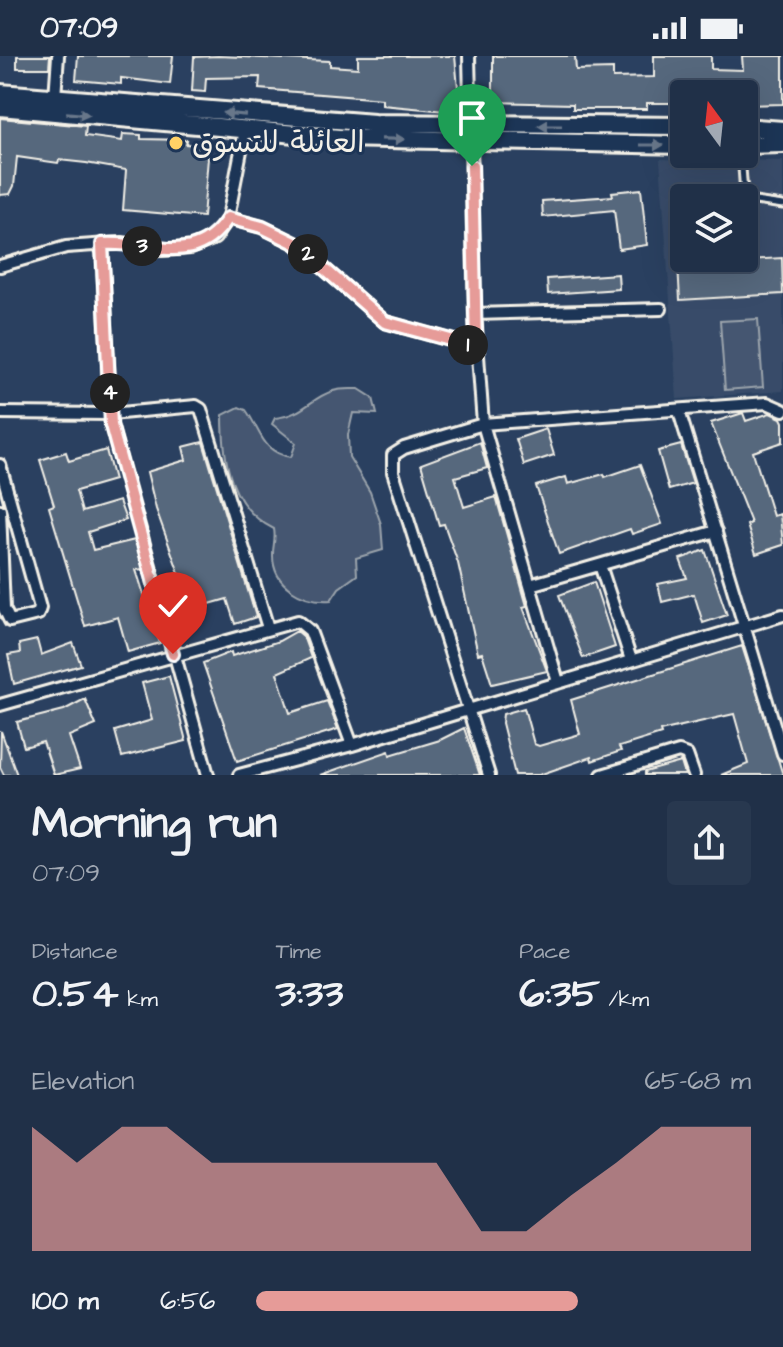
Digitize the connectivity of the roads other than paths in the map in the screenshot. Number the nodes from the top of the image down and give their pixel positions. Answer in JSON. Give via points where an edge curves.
{"nodes":[{"id":1,"x":58,"y":56,"type":"edge"},
{"id":2,"x":469,"y":56,"type":"edge"},
{"id":3,"x":0,"y":93,"type":"edge"},
{"id":4,"x":55,"y":97,"type":"junction"},
{"id":5,"x":0,"y":107,"type":"edge"},
{"id":6,"x":670,"y":126,"type":"edge"},
{"id":7,"x":758,"y":128,"type":"edge"},
{"id":8,"x":245,"y":130,"type":"junction"},
{"id":9,"x":783,"y":130,"type":"edge"},
{"id":10,"x":471,"y":133,"type":"junction"},
{"id":11,"x":670,"y":144,"type":"edge"},
{"id":12,"x":783,"y":144,"type":"edge"},
{"id":13,"x":758,"y":145,"type":"edge"},
{"id":14,"x":742,"y":168,"type":"edge"},
{"id":15,"x":783,"y":205,"type":"edge"},
{"id":16,"x":228,"y":218,"type":"junction"},
{"id":17,"x":102,"y":244,"type":"junction"},
{"id":18,"x":0,"y":266,"type":"edge"},
{"id":19,"x":661,"y":309,"type":"dead end"},
{"id":20,"x":475,"y":314,"type":"junction"},
{"id":21,"x":476,"y":347,"type":"junction"},
{"id":22,"x":783,"y":410,"type":"edge"},
{"id":23,"x":679,"y":411,"type":"junction"},
{"id":24,"x":0,"y":413,"type":"edge"},
{"id":25,"x":110,"y":414,"type":"junction"},
{"id":26,"x":483,"y":424,"type":"junction"},
{"id":27,"x":0,"y":465,"type":"edge"},
{"id":28,"x":0,"y":510,"type":"edge"},
{"id":29,"x":716,"y":531,"type":"junction"},
{"id":30,"x":600,"y":565,"type":"junction"},
{"id":31,"x":530,"y":585,"type":"junction"},
{"id":32,"x":783,"y":615,"type":"edge"},
{"id":33,"x":745,"y":627,"type":"junction"},
{"id":34,"x":268,"y":628,"type":"junction"},
{"id":35,"x":173,"y":654,"type":"junction"},
{"id":36,"x":631,"y":660,"type":"junction"},
{"id":37,"x":558,"y":682,"type":"junction"},
{"id":38,"x":0,"y":705,"type":"edge"},
{"id":39,"x":468,"y":710,"type":"junction"},
{"id":40,"x":352,"y":745,"type":"junction"},
{"id":41,"x":783,"y":754,"type":"edge"},
{"id":42,"x":208,"y":775,"type":"edge"},
{"id":43,"x":239,"y":775,"type":"edge"},
{"id":44,"x":489,"y":775,"type":"edge"},
{"id":45,"x":602,"y":775,"type":"edge"},
{"id":46,"x":694,"y":775,"type":"edge"}],
"edges":[{"from":1,"to":4,"type":"street"},
{"from":2,"to":10,"type":"street"},
{"from":3,"to":4,"type":"main road"},
{"from":10,"to":4,"type":"main road","one_way":true},
{"from":5,"to":8,"type":"main road","one_way":true},
{"from":6,"to":10,"type":"main road","one_way":true},
{"from":7,"to":9,"type":"main road"},
{"from":8,"to":10,"type":"main road","one_way":true,"via":[[339,138]]},
{"from":8,"to":16,"type":"street"},
{"from":10,"to":11,"type":"main road","one_way":true},
{"from":10,"to":20,"type":"street"},
{"from":12,"to":13,"type":"main road"},
{"from":14,"to":15,"type":"lane","via":[[748,200]]},
{"from":16,"to":17,"type":"street","via":[[215,238],[190,248]]},
{"from":16,"to":21,"type":"street","via":[[295,243],[385,322]]},
{"from":17,"to":18,"type":"street","via":[[66,247]]},
{"from":17,"to":25,"type":"street"},
{"from":19,"to":20,"type":"street"},
{"from":20,"to":21,"type":"street"},
{"from":21,"to":26,"type":"street"},
{"from":22,"to":23,"type":"street","via":[[767,403]]},
{"from":23,"to":26,"type":"street"},
{"from":23,"to":29,"type":"street"},
{"from":24,"to":25,"type":"street"},
{"from":25,"to":34,"type":"street","via":[[201,409]]},
{"from":25,"to":35,"type":"street"},
{"from":26,"to":31,"type":"street"},
{"from":26,"to":39,"type":"street","via":[[404,448],[390,462]]},
{"from":27,"to":28,"type":"street","via":[[40,608],[38,614],[10,621],[4,609]]},
{"from":29,"to":30,"type":"street"},
{"from":29,"to":33,"type":"street"},
{"from":30,"to":31,"type":"street"},
{"from":30,"to":36,"type":"street"},
{"from":31,"to":37,"type":"street"},
{"from":32,"to":33,"type":"street"},
{"from":33,"to":36,"type":"street"},
{"from":33,"to":41,"type":"street"},
{"from":34,"to":35,"type":"street"},
{"from":34,"to":40,"type":"street","via":[[298,621],[305,625]]},
{"from":35,"to":38,"type":"street"},
{"from":35,"to":42,"type":"street"},
{"from":36,"to":37,"type":"street"},
{"from":37,"to":39,"type":"street"},
{"from":39,"to":40,"type":"street"},
{"from":39,"to":44,"type":"street"},
{"from":40,"to":43,"type":"street"},
{"from":45,"to":46,"type":"street","via":[[679,752],[687,755]]}]}
